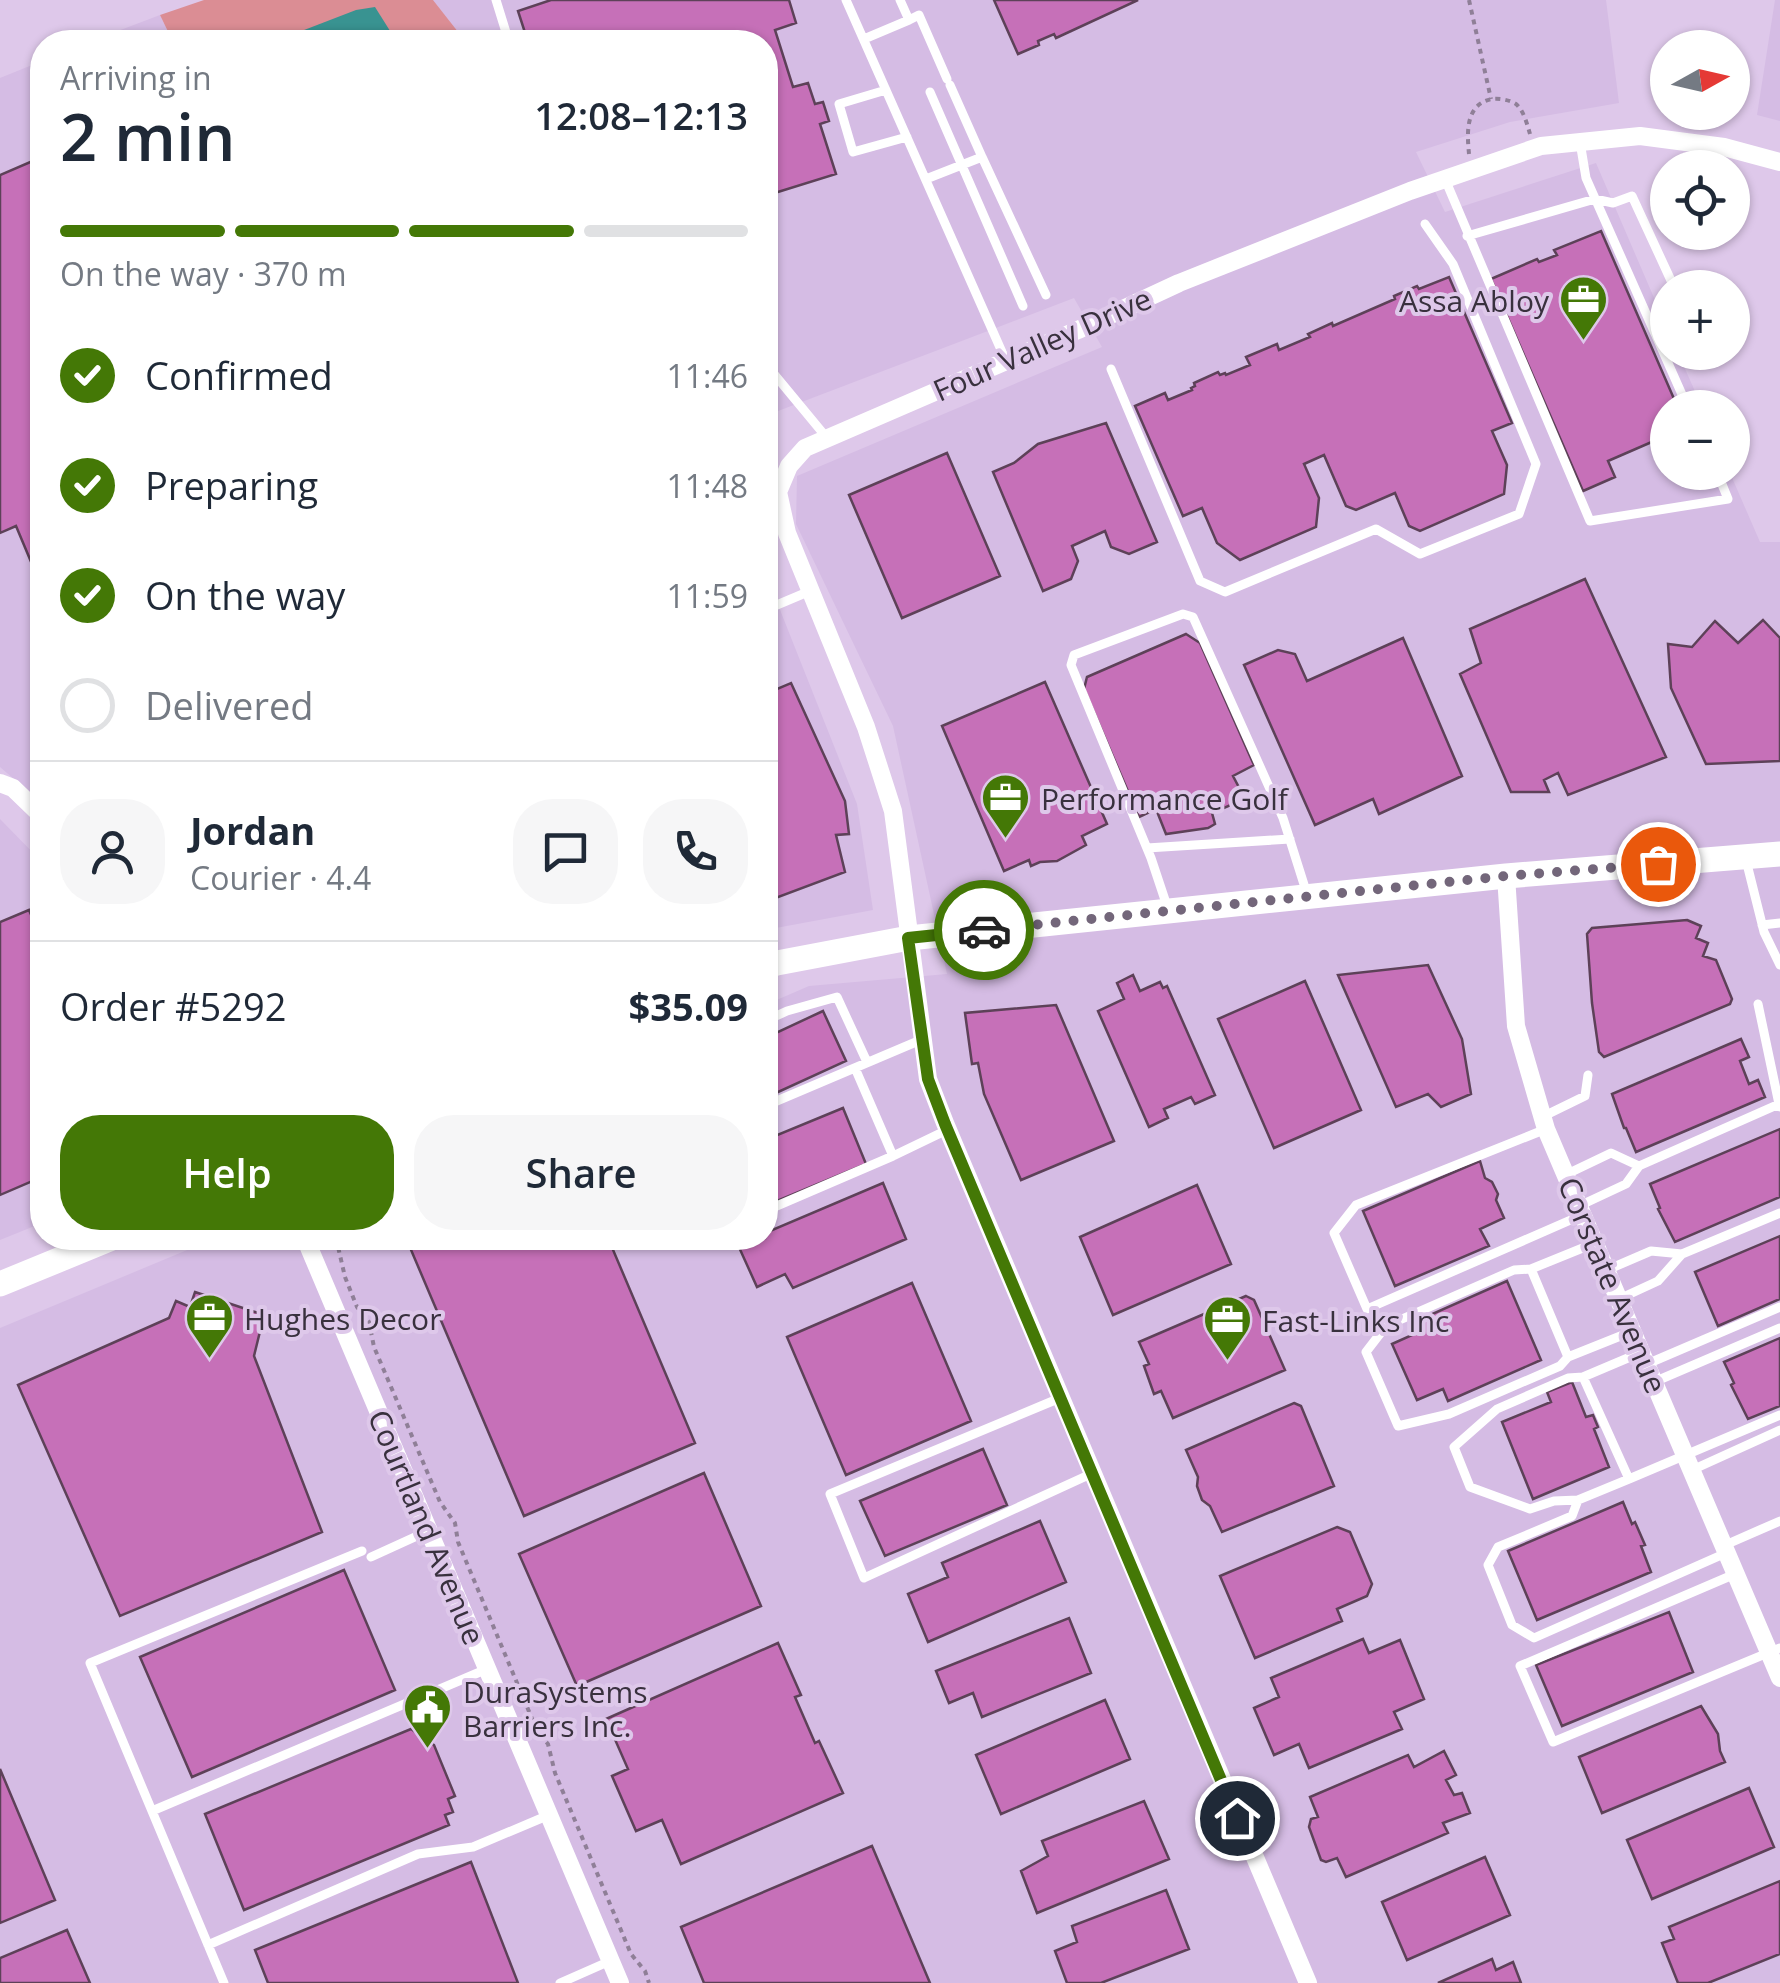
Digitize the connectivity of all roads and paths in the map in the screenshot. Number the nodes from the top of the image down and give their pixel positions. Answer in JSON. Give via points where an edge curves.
{"nodes":[{"id":1,"x":496,"y":0,"type":"edge"},
{"id":2,"x":846,"y":0,"type":"edge"},
{"id":3,"x":900,"y":0,"type":"edge"},
{"id":4,"x":1469,"y":0,"type":"edge"},
{"id":5,"x":909,"y":20,"type":"junction"},
{"id":6,"x":505,"y":30,"type":"edge"},
{"id":7,"x":864,"y":40,"type":"junction"},
{"id":8,"x":886,"y":90,"type":"junction"},
{"id":9,"x":930,"y":92,"type":"dead end"},
{"id":10,"x":1490,"y":100,"type":"junction"},
{"id":11,"x":907,"y":137,"type":"junction"},
{"id":12,"x":1580,"y":142,"type":"junction"},
{"id":13,"x":1535,"y":148,"type":"junction"},
{"id":14,"x":982,"y":157,"type":"junction"},
{"id":15,"x":1780,"y":162,"type":"edge"},
{"id":16,"x":962,"y":165,"type":"junction"},
{"id":17,"x":1470,"y":170,"type":"junction"},
{"id":18,"x":1445,"y":179,"type":"junction"},
{"id":19,"x":926,"y":180,"type":"junction"},
{"id":20,"x":1595,"y":199,"type":"junction"},
{"id":21,"x":1425,"y":224,"type":"dead end"},
{"id":22,"x":1467,"y":236,"type":"junction"},
{"id":23,"x":1666,"y":270,"type":"edge"},
{"id":24,"x":1046,"y":295,"type":"dead end"},
{"id":25,"x":1023,"y":306,"type":"dead end"},
{"id":26,"x":1006,"y":362,"type":"junction"},
{"id":27,"x":1111,"y":368,"type":"dead end"},
{"id":28,"x":778,"y":378,"type":"edge"},
{"id":29,"x":1680,"y":390,"type":"edge"},
{"id":30,"x":828,"y":438,"type":"junction"},
{"id":31,"x":778,"y":479,"type":"edge"},
{"id":32,"x":1724,"y":490,"type":"edge"},
{"id":33,"x":778,"y":492,"type":"edge"},
{"id":34,"x":810,"y":591,"type":"junction"},
{"id":35,"x":778,"y":605,"type":"edge"},
{"id":36,"x":0,"y":782,"type":"edge"},
{"id":37,"x":30,"y":804,"type":"edge"},
{"id":38,"x":1290,"y":839,"type":"junction"},
{"id":39,"x":1147,"y":848,"type":"junction"},
{"id":40,"x":1780,"y":854,"type":"edge"},
{"id":41,"x":1745,"y":857,"type":"junction"},
{"id":42,"x":1506,"y":876,"type":"junction"},
{"id":43,"x":1308,"y":897,"type":"junction"},
{"id":44,"x":1168,"y":911,"type":"junction"},
{"id":45,"x":1762,"y":924,"type":"junction"},
{"id":46,"x":1780,"y":924,"type":"edge"},
{"id":47,"x":908,"y":938,"type":"junction"},
{"id":48,"x":778,"y":963,"type":"edge"},
{"id":49,"x":1780,"y":965,"type":"edge"},
{"id":50,"x":1758,"y":1004,"type":"dead end"},
{"id":51,"x":778,"y":1016,"type":"edge"},
{"id":52,"x":923,"y":1039,"type":"junction"},
{"id":53,"x":868,"y":1062,"type":"junction"},
{"id":54,"x":855,"y":1068,"type":"junction"},
{"id":55,"x":1588,"y":1075,"type":"dead end"},
{"id":56,"x":778,"y":1101,"type":"edge"},
{"id":57,"x":1779,"y":1106,"type":"edge"},
{"id":58,"x":1544,"y":1123,"type":"junction"},
{"id":59,"x":948,"y":1130,"type":"junction"},
{"id":60,"x":892,"y":1156,"type":"junction"},
{"id":61,"x":1640,"y":1166,"type":"junction"},
{"id":62,"x":1565,"y":1175,"type":"junction"},
{"id":63,"x":778,"y":1205,"type":"edge"},
{"id":64,"x":1581,"y":1211,"type":"junction"},
{"id":65,"x":1780,"y":1213,"type":"edge"},
{"id":66,"x":1595,"y":1242,"type":"junction"},
{"id":67,"x":83,"y":1250,"type":"edge"},
{"id":68,"x":310,"y":1250,"type":"edge"},
{"id":69,"x":339,"y":1250,"type":"edge"},
{"id":70,"x":1682,"y":1254,"type":"junction"},
{"id":71,"x":1530,"y":1270,"type":"junction"},
{"id":72,"x":1606,"y":1270,"type":"junction"},
{"id":73,"x":0,"y":1284,"type":"edge"},
{"id":74,"x":1619,"y":1299,"type":"junction"},
{"id":75,"x":1780,"y":1308,"type":"edge"},
{"id":76,"x":1780,"y":1328,"type":"edge"},
{"id":77,"x":1633,"y":1331,"type":"junction"},
{"id":78,"x":1568,"y":1357,"type":"junction"},
{"id":79,"x":1644,"y":1358,"type":"junction"},
{"id":80,"x":1583,"y":1377,"type":"junction"},
{"id":81,"x":1654,"y":1382,"type":"junction"},
{"id":82,"x":1061,"y":1398,"type":"junction"},
{"id":83,"x":1780,"y":1415,"type":"edge"},
{"id":84,"x":1780,"y":1430,"type":"edge"},
{"id":85,"x":1689,"y":1463,"type":"junction"},
{"id":86,"x":1093,"y":1473,"type":"junction"},
{"id":87,"x":1629,"y":1478,"type":"junction"},
{"id":88,"x":1578,"y":1500,"type":"junction"},
{"id":89,"x":1780,"y":1521,"type":"edge"},
{"id":90,"x":428,"y":1531,"type":"junction"},
{"id":91,"x":1725,"y":1549,"type":"junction"},
{"id":92,"x":1735,"y":1574,"type":"junction"},
{"id":93,"x":1775,"y":1651,"type":"edge"},
{"id":94,"x":487,"y":1669,"type":"junction"},
{"id":95,"x":1780,"y":1678,"type":"edge"},
{"id":96,"x":152,"y":1811,"type":"junction"},
{"id":97,"x":549,"y":1815,"type":"junction"},
{"id":98,"x":208,"y":1945,"type":"junction"},
{"id":99,"x":610,"y":1961,"type":"junction"},
{"id":100,"x":224,"y":1983,"type":"edge"},
{"id":101,"x":560,"y":1983,"type":"edge"},
{"id":102,"x":620,"y":1983,"type":"edge"},
{"id":103,"x":649,"y":1983,"type":"edge"},
{"id":104,"x":1308,"y":1983,"type":"edge"}],
"edges":[{"from":1,"to":6,"type":"lane"},
{"from":2,"to":7,"type":"lane"},
{"from":3,"to":5,"type":"lane"},
{"from":4,"to":10,"type":"path"},
{"from":5,"to":7,"type":"lane"},
{"from":5,"to":14,"type":"lane","via":[[919,15]]},
{"from":7,"to":8,"type":"lane"},
{"from":8,"to":11,"type":"lane"},
{"from":8,"to":11,"type":"lane","via":[[839,104],[853,152]]},
{"from":9,"to":16,"type":"lane"},
{"from":10,"to":13,"type":"path","via":[[1516,104]]},
{"from":10,"to":17,"type":"path","via":[[1469,120]]},
{"from":11,"to":19,"type":"lane"},
{"from":12,"to":13,"type":"street","name":"Four Valley Drive"},
{"from":12,"to":15,"type":"street","name":"Four Valley Drive","via":[[1640,136]]},
{"from":12,"to":20,"type":"lane"},
{"from":13,"to":17,"type":"street","name":"Four Valley Drive"},
{"from":14,"to":16,"type":"lane"},
{"from":14,"to":24,"type":"lane"},
{"from":16,"to":19,"type":"lane"},
{"from":16,"to":25,"type":"lane"},
{"from":17,"to":18,"type":"street","name":"Four Valley Drive"},
{"from":18,"to":22,"type":"lane"},
{"from":18,"to":26,"type":"street","name":"Four Valley Drive","via":[[1179,283]]},
{"from":19,"to":26,"type":"lane"},
{"from":20,"to":22,"type":"lane"},
{"from":20,"to":23,"type":"lane","via":[[1613,203],[1632,196]]},
{"from":20,"to":29,"type":"lane"},
{"from":21,"to":27,"type":"lane","via":[[1453,264],[1536,464],[1519,514],[1420,554],[1376,530],[1225,592],[1200,581]]},
{"from":22,"to":32,"type":"lane","via":[[1590,521],[1728,499]]},
{"from":26,"to":30,"type":"street","name":"Four Valley Drive"},
{"from":28,"to":30,"type":"lane"},
{"from":30,"to":31,"type":"street","name":"Four Valley Drive","via":[[805,448]]},
{"from":33,"to":34,"type":"street","name":"Four Valley Drive"},
{"from":34,"to":35,"type":"lane"},
{"from":34,"to":47,"type":"street","name":"Four Valley Drive","via":[[893,812]]},
{"from":36,"to":37,"type":"street"},
{"from":38,"to":39,"type":"lane"},
{"from":38,"to":39,"type":"lane","via":[[1193,617],[1183,614],[1074,655],[1070,665]]},
{"from":38,"to":43,"type":"lane"},
{"from":39,"to":44,"type":"lane"},
{"from":40,"to":41,"type":"street"},
{"from":41,"to":42,"type":"street"},
{"from":41,"to":45,"type":"lane"},
{"from":42,"to":43,"type":"street"},
{"from":42,"to":58,"type":"street","name":"Corstate Avenue","via":[[1516,1026]]},
{"from":43,"to":44,"type":"street"},
{"from":44,"to":47,"type":"street"},
{"from":45,"to":46,"type":"lane"},
{"from":45,"to":49,"type":"lane"},
{"from":47,"to":48,"type":"street"},
{"from":47,"to":52,"type":"street","name":"Four Valley Drive"},
{"from":50,"to":57,"type":"lane"},
{"from":51,"to":53,"type":"lane","via":[[837,997]]},
{"from":52,"to":53,"type":"lane"},
{"from":52,"to":59,"type":"street","name":"Four Valley Drive","via":[[928,1079]]},
{"from":53,"to":54,"type":"lane"},
{"from":54,"to":56,"type":"lane"},
{"from":54,"to":60,"type":"lane"},
{"from":55,"to":58,"type":"lane","via":[[1586,1096]]},
{"from":57,"to":61,"type":"lane"},
{"from":58,"to":62,"type":"street","name":"Corstate Avenue"},
{"from":58,"to":64,"type":"lane","via":[[1356,1205],[1334,1232],[1367,1309]]},
{"from":59,"to":60,"type":"lane"},
{"from":59,"to":82,"type":"street","name":"Four Valley Drive"},
{"from":60,"to":63,"type":"lane"},
{"from":61,"to":62,"type":"lane","via":[[1610,1153]]},
{"from":61,"to":64,"type":"lane","via":[[1626,1184]]},
{"from":62,"to":64,"type":"street","name":"Corstate Avenue"},
{"from":64,"to":66,"type":"street","name":"Corstate Avenue"},
{"from":65,"to":70,"type":"lane"},
{"from":66,"to":71,"type":"lane"},
{"from":66,"to":72,"type":"street","name":"Corstate Avenue"},
{"from":67,"to":73,"type":"street"},
{"from":68,"to":90,"type":"street","name":"Courtland Avenue"},
{"from":69,"to":103,"type":"path","via":[[357,1307],[455,1523],[631,1954]]},
{"from":70,"to":72,"type":"lane","via":[[1651,1250]]},
{"from":70,"to":74,"type":"lane","via":[[1658,1281]]},
{"from":71,"to":78,"type":"lane"},
{"from":71,"to":78,"type":"lane","via":[[1514,1270],[1386,1326],[1366,1352],[1398,1426],[1449,1414]]},
{"from":72,"to":74,"type":"street","name":"Corstate Avenue"},
{"from":74,"to":77,"type":"street","name":"Corstate Avenue"},
{"from":75,"to":79,"type":"lane"},
{"from":76,"to":81,"type":"lane"},
{"from":77,"to":78,"type":"lane"},
{"from":77,"to":79,"type":"street","name":"Corstate Avenue"},
{"from":79,"to":80,"type":"lane"},
{"from":79,"to":81,"type":"street","name":"Corstate Avenue"},
{"from":80,"to":87,"type":"lane"},
{"from":80,"to":88,"type":"lane","via":[[1497,1409],[1454,1447],[1470,1487],[1530,1509]]},
{"from":81,"to":85,"type":"street","name":"Corstate Avenue"},
{"from":82,"to":86,"type":"street","name":"Four Valley Drive"},
{"from":82,"to":86,"type":"lane","via":[[830,1494],[864,1578]]},
{"from":83,"to":85,"type":"lane"},
{"from":84,"to":85,"type":"lane"},
{"from":85,"to":87,"type":"lane"},
{"from":85,"to":91,"type":"street","name":"Corstate Avenue"},
{"from":86,"to":104,"type":"street","name":"Four Valley Drive"},
{"from":87,"to":88,"type":"lane"},
{"from":88,"to":91,"type":"lane","via":[[1572,1516],[1498,1547],[1488,1565],[1512,1625],[1534,1638]]},
{"from":89,"to":91,"type":"lane"},
{"from":90,"to":94,"type":"street","name":"Courtland Avenue"},
{"from":90,"to":96,"type":"lane","via":[[90,1662]]},
{"from":91,"to":92,"type":"street","name":"Corstate Avenue"},
{"from":92,"to":93,"type":"street","name":"Corstate Avenue"},
{"from":92,"to":93,"type":"lane","via":[[1520,1666],[1553,1742]]},
{"from":93,"to":95,"type":"street","name":"Corstate Avenue"},
{"from":94,"to":96,"type":"lane"},
{"from":94,"to":97,"type":"street","name":"Courtland Avenue"},
{"from":96,"to":98,"type":"lane"},
{"from":97,"to":98,"type":"lane","via":[[473,1847],[418,1854]]},
{"from":97,"to":99,"type":"street","name":"Courtland Avenue"},
{"from":98,"to":100,"type":"lane"},
{"from":99,"to":101,"type":"lane"},
{"from":99,"to":102,"type":"street","name":"Courtland Avenue"}]}
